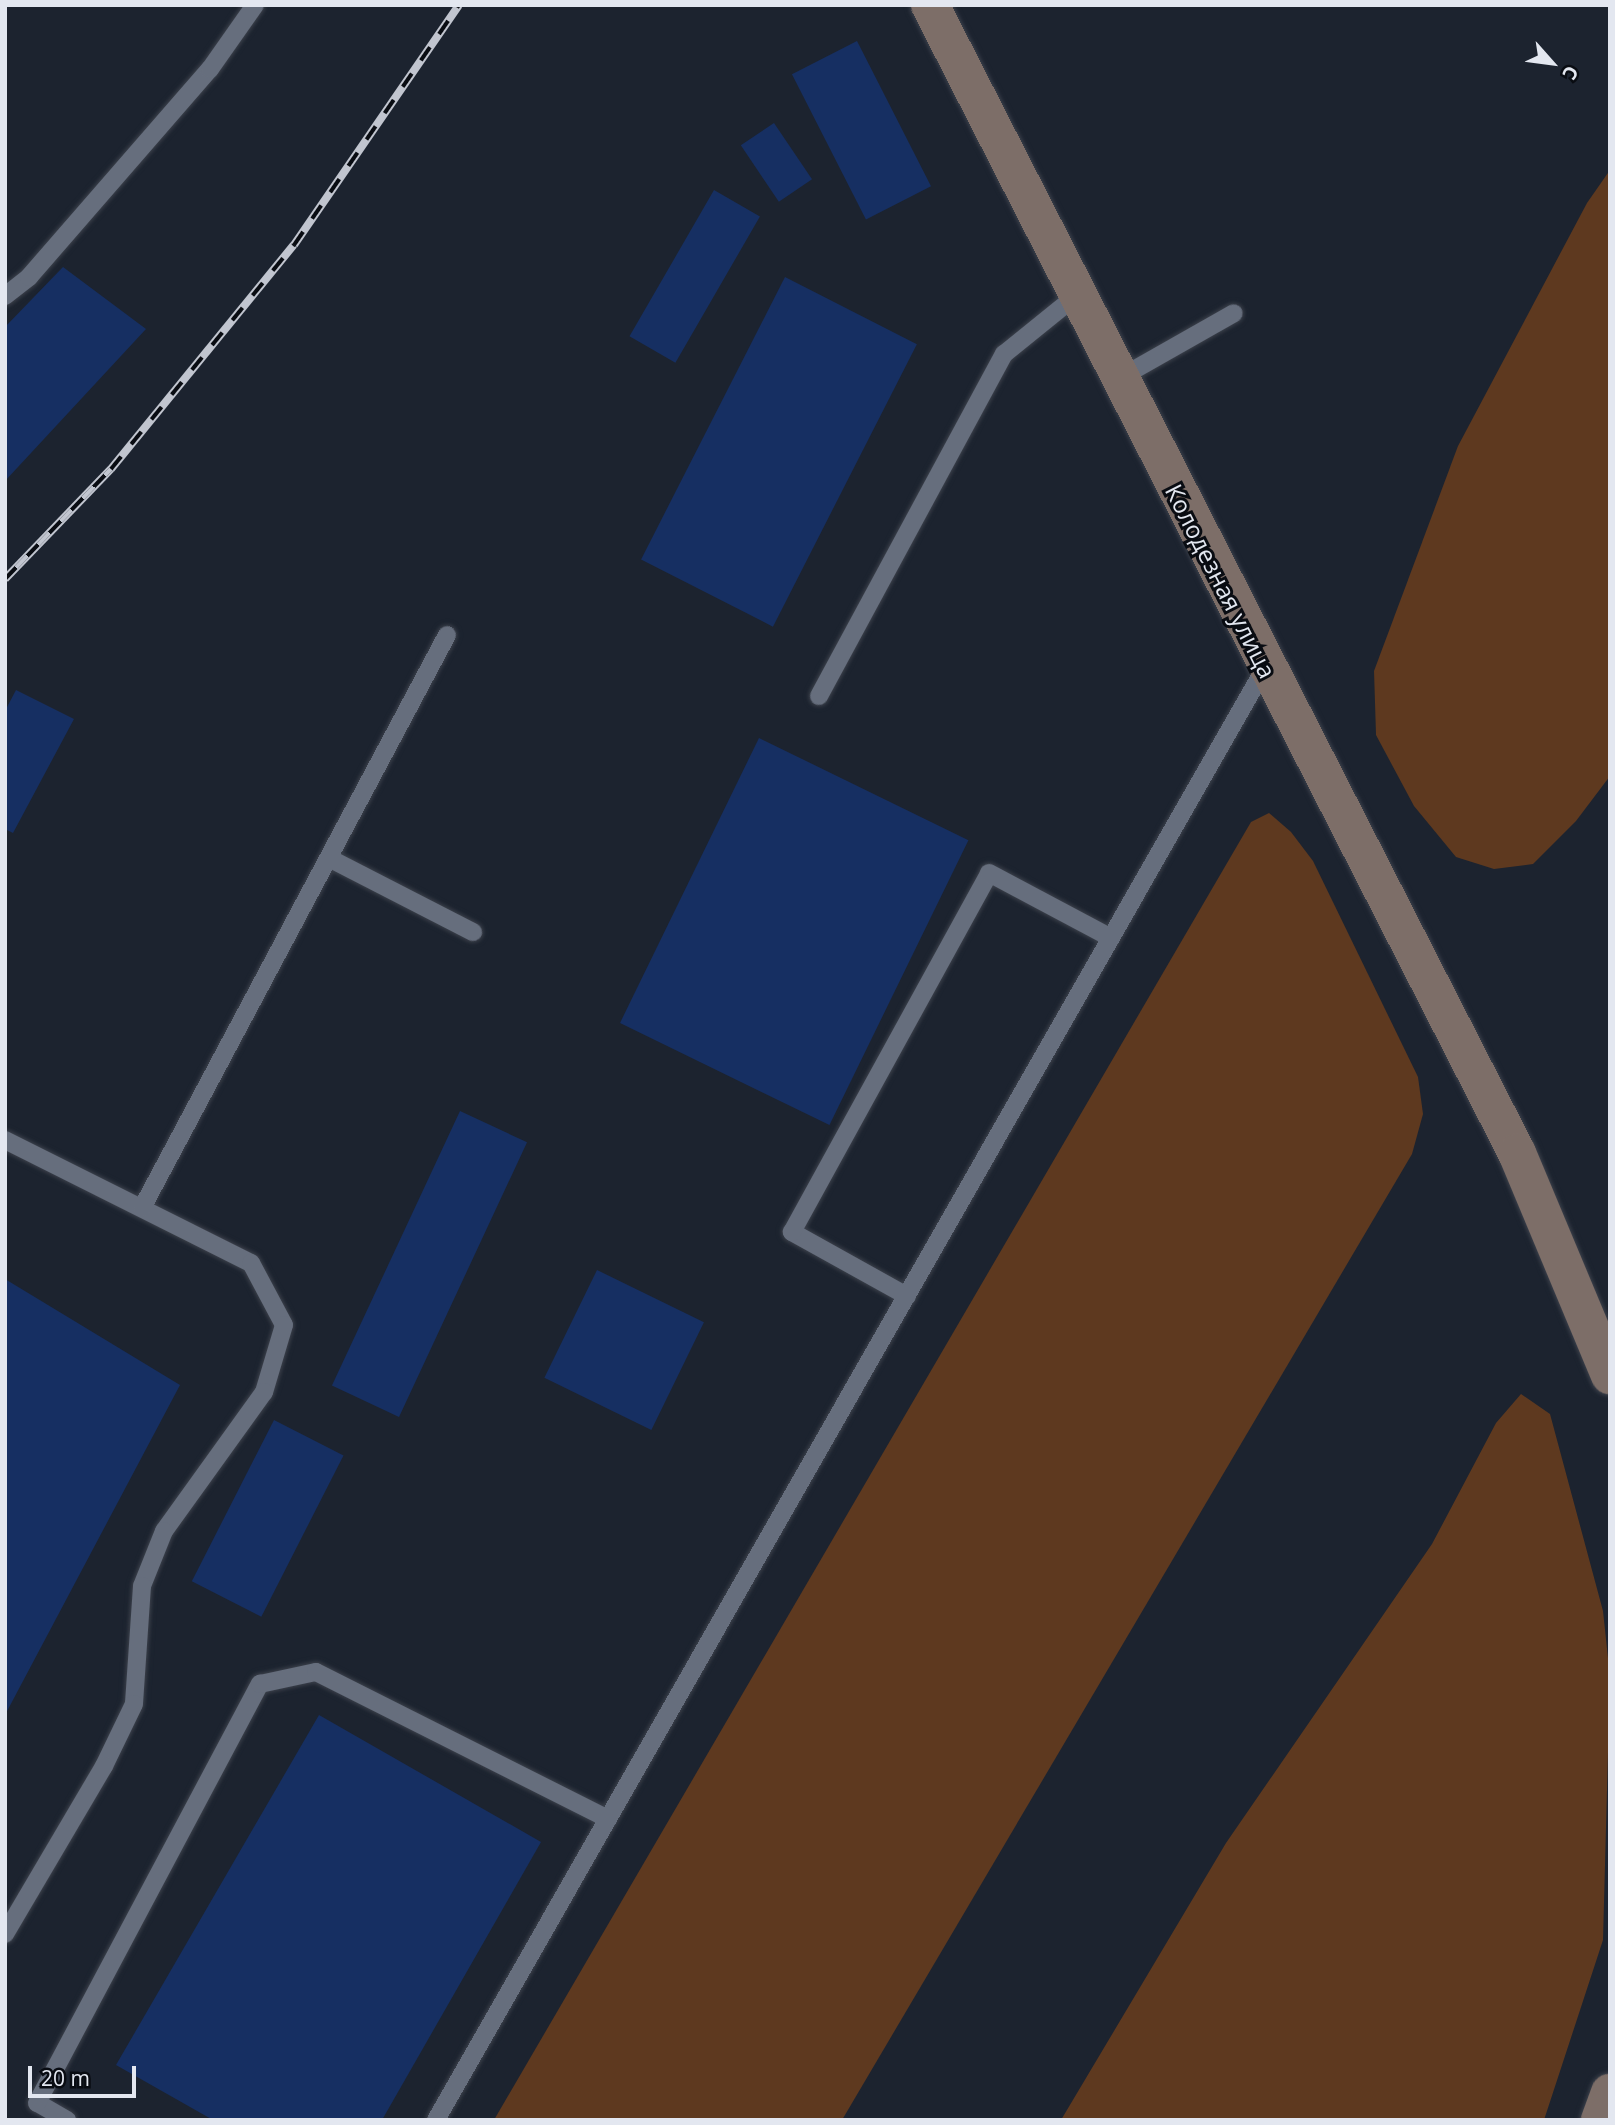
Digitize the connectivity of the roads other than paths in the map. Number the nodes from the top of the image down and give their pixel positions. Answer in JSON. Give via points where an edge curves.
{"nodes":[{"id":1,"x":255,"y":5,"type":"edge"},
{"id":2,"x":930,"y":5,"type":"edge"},
{"id":3,"x":5,"y":296,"type":"edge"},
{"id":4,"x":1076,"y":296,"type":"junction"},
{"id":5,"x":1234,"y":313,"type":"dead end"},
{"id":6,"x":1118,"y":379,"type":"junction"},
{"id":7,"x":447,"y":635,"type":"dead end"},
{"id":8,"x":1265,"y":668,"type":"junction"},
{"id":9,"x":820,"y":696,"type":"dead end"},
{"id":10,"x":328,"y":858,"type":"junction"},
{"id":11,"x":473,"y":932,"type":"dead end"},
{"id":12,"x":1111,"y":938,"type":"junction"},
{"id":13,"x":5,"y":1140,"type":"edge"},
{"id":14,"x":142,"y":1208,"type":"junction"},
{"id":15,"x":907,"y":1296,"type":"junction"},
{"id":16,"x":1609,"y":1368,"type":"edge"},
{"id":17,"x":608,"y":1819,"type":"junction"},
{"id":18,"x":5,"y":1934,"type":"edge"},
{"id":19,"x":1610,"y":2093,"type":"edge"},
{"id":20,"x":37,"y":2103,"type":"junction"},
{"id":21,"x":28,"y":2120,"type":"edge"},
{"id":22,"x":67,"y":2120,"type":"edge"},
{"id":23,"x":436,"y":2120,"type":"edge"},
{"id":24,"x":1600,"y":2120,"type":"edge"}],
"edges":[{"from":1,"to":3,"type":"lane","via":[[210,69],[29,277]]},
{"from":2,"to":4,"type":"main road","name":"Колодезная улица"},
{"from":4,"to":6,"type":"main road","name":"Колодезная улица"},
{"from":4,"to":9,"type":"lane","via":[[1004,354]]},
{"from":5,"to":6,"type":"lane"},
{"from":6,"to":8,"type":"main road","name":"Колодезная улица"},
{"from":7,"to":10,"type":"lane"},
{"from":8,"to":12,"type":"lane"},
{"from":8,"to":16,"type":"main road","name":"Колодезная улица","via":[[1517,1153]]},
{"from":10,"to":11,"type":"lane"},
{"from":10,"to":14,"type":"lane"},
{"from":12,"to":15,"type":"lane"},
{"from":12,"to":15,"type":"lane","via":[[989,873],[792,1232]]},
{"from":13,"to":14,"type":"lane"},
{"from":14,"to":18,"type":"lane","via":[[251,1263],[284,1325],[264,1392],[163,1531],[142,1586],[134,1704],[104,1766]]},
{"from":15,"to":17,"type":"lane"},
{"from":17,"to":20,"type":"lane","via":[[316,1672],[260,1684]]},
{"from":17,"to":23,"type":"lane"},
{"from":19,"to":24,"type":"main road"},
{"from":20,"to":21,"type":"lane"},
{"from":20,"to":22,"type":"lane"}]}
